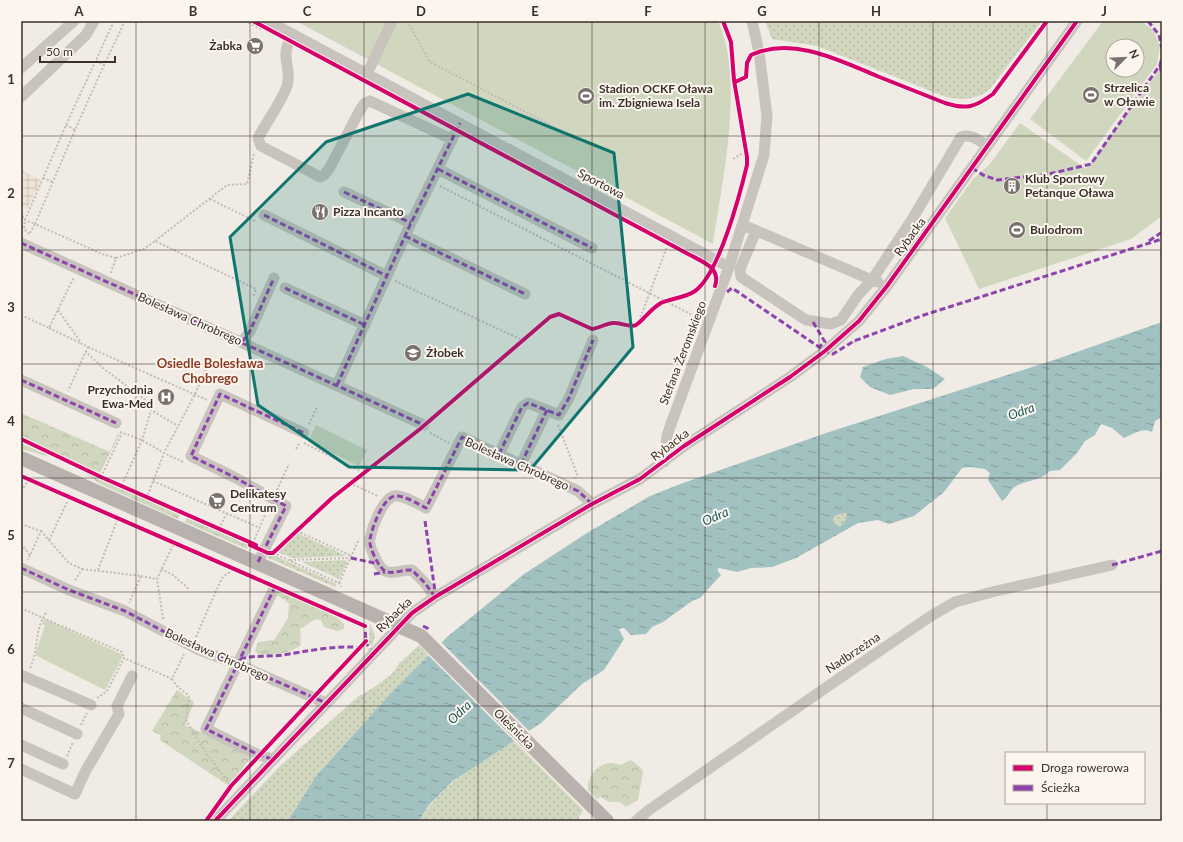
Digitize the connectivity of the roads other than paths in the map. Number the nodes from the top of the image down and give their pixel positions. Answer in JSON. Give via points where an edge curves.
{"nodes":[{"id":1,"x":74,"y":21,"type":"edge"},
{"id":2,"x":94,"y":21,"type":"edge"},
{"id":3,"x":392,"y":21,"type":"edge"},
{"id":4,"x":752,"y":21,"type":"edge"},
{"id":5,"x":1077,"y":21,"type":"edge"},
{"id":6,"x":266,"y":24,"type":"edge"},
{"id":7,"x":294,"y":35,"type":"junction"},
{"id":8,"x":21,"y":68,"type":"edge"},
{"id":9,"x":366,"y":74,"type":"junction"},
{"id":10,"x":21,"y":97,"type":"edge"},
{"id":11,"x":460,"y":123,"type":"junction"},
{"id":12,"x":451,"y":139,"type":"junction"},
{"id":13,"x":987,"y":146,"type":"junction"},
{"id":14,"x":438,"y":169,"type":"junction"},
{"id":15,"x":344,"y":192,"type":"dead end"},
{"id":16,"x":264,"y":215,"type":"dead end"},
{"id":17,"x":411,"y":223,"type":"junction"},
{"id":18,"x":743,"y":225,"type":"junction"},
{"id":19,"x":756,"y":231,"type":"junction"},
{"id":20,"x":405,"y":236,"type":"junction"},
{"id":21,"x":25,"y":239,"type":"edge"},
{"id":22,"x":592,"y":248,"type":"dead end"},
{"id":23,"x":730,"y":267,"type":"junction"},
{"id":24,"x":274,"y":278,"type":"dead end"},
{"id":25,"x":390,"y":278,"type":"junction"},
{"id":26,"x":872,"y":280,"type":"junction"},
{"id":27,"x":887,"y":286,"type":"junction"},
{"id":28,"x":285,"y":288,"type":"dead end"},
{"id":29,"x":525,"y":294,"type":"dead end"},
{"id":30,"x":365,"y":325,"type":"junction"},
{"id":31,"x":592,"y":340,"type":"dead end"},
{"id":32,"x":242,"y":342,"type":"junction"},
{"id":33,"x":21,"y":380,"type":"edge"},
{"id":34,"x":337,"y":385,"type":"junction"},
{"id":35,"x":547,"y":410,"type":"junction"},
{"id":36,"x":116,"y":423,"type":"dead end"},
{"id":37,"x":425,"y":428,"type":"road end"},
{"id":38,"x":302,"y":437,"type":"road end"},
{"id":39,"x":499,"y":454,"type":"junction"},
{"id":40,"x":21,"y":458,"type":"edge"},
{"id":41,"x":664,"y":462,"type":"junction"},
{"id":42,"x":521,"y":464,"type":"junction"},
{"id":43,"x":592,"y":504,"type":"junction"},
{"id":44,"x":265,"y":555,"type":"junction"},
{"id":45,"x":1112,"y":564,"type":"dead end"},
{"id":46,"x":22,"y":569,"type":"edge"},
{"id":47,"x":385,"y":572,"type":"junction"},
{"id":48,"x":374,"y":574,"type":"dead end"},
{"id":49,"x":273,"y":592,"type":"dead end"},
{"id":50,"x":435,"y":597,"type":"junction"},
{"id":51,"x":399,"y":626,"type":"junction"},
{"id":52,"x":237,"y":664,"type":"junction"},
{"id":53,"x":132,"y":676,"type":"dead end"},
{"id":54,"x":22,"y":677,"type":"edge"},
{"id":55,"x":326,"y":703,"type":"junction"},
{"id":56,"x":91,"y":705,"type":"road end"},
{"id":57,"x":21,"y":708,"type":"edge"},
{"id":58,"x":77,"y":734,"type":"road end"},
{"id":59,"x":21,"y":745,"type":"edge"},
{"id":60,"x":272,"y":759,"type":"junction"},
{"id":61,"x":63,"y":764,"type":"road end"},
{"id":62,"x":21,"y":769,"type":"edge"},
{"id":63,"x":215,"y":821,"type":"edge"},
{"id":64,"x":607,"y":821,"type":"edge"},
{"id":65,"x":636,"y":821,"type":"edge"}],
"edges":[{"from":1,"to":8,"type":"street"},
{"from":2,"to":10,"type":"street","via":[[86,35]]},
{"from":3,"to":9,"type":"street"},
{"from":4,"to":18,"type":"street","name":"Stefana Żeromskiego","via":[[764,89],[766,141]]},
{"from":5,"to":13,"type":"street","name":"Rybacka"},
{"from":6,"to":7,"type":"street","name":"Sportowa"},
{"from":7,"to":9,"type":"street","name":"Sportowa"},
{"from":7,"to":12,"type":"street","via":[[289,40],[286,50],[288,85],[258,138],[261,146],[320,177],[329,169],[365,103],[370,101]]},
{"from":9,"to":11,"type":"street","name":"Sportowa"},
{"from":11,"to":12,"type":"street"},
{"from":11,"to":23,"type":"street","name":"Sportowa"},
{"from":12,"to":14,"type":"street"},
{"from":13,"to":26,"type":"street","via":[[974,138],[961,138]]},
{"from":13,"to":27,"type":"street","name":"Rybacka"},
{"from":14,"to":17,"type":"street"},
{"from":14,"to":22,"type":"street"},
{"from":15,"to":17,"type":"street"},
{"from":16,"to":25,"type":"street"},
{"from":17,"to":20,"type":"street"},
{"from":18,"to":19,"type":"street"},
{"from":18,"to":23,"type":"street","name":"Stefana Żeromskiego"},
{"from":19,"to":26,"type":"street"},
{"from":19,"to":26,"type":"street","via":[[740,269],[742,277],[806,320],[821,324],[841,320]]},
{"from":20,"to":25,"type":"street"},
{"from":20,"to":29,"type":"street"},
{"from":21,"to":32,"type":"street","name":"Bolesława Chrobrego","via":[[108,284]]},
{"from":23,"to":41,"type":"street","name":"Stefana Żeromskiego","via":[[671,424]]},
{"from":24,"to":32,"type":"street","via":[[250,331]]},
{"from":25,"to":30,"type":"street"},
{"from":26,"to":27,"type":"street"},
{"from":27,"to":41,"type":"street","name":"Rybacka","via":[[859,321],[825,351]]},
{"from":28,"to":30,"type":"street"},
{"from":30,"to":34,"type":"street"},
{"from":31,"to":35,"type":"street","via":[[569,398],[559,415]]},
{"from":32,"to":34,"type":"street","name":"Bolesława Chrobrego"},
{"from":33,"to":36,"type":"street"},
{"from":34,"to":37,"type":"street","name":"Bolesława Chrobrego"},
{"from":35,"to":39,"type":"street","via":[[528,403],[522,407]]},
{"from":35,"to":42,"type":"street"},
{"from":38,"to":44,"type":"street","via":[[220,394],[191,456],[286,506]]},
{"from":39,"to":42,"type":"street","name":"Bolesława Chrobrego"},
{"from":39,"to":47,"type":"street","name":"Bolesława Chrobrego","via":[[462,437],[426,508],[398,496],[384,503],[369,541],[380,567]]},
{"from":40,"to":44,"type":"main road","via":[[245,556]]},
{"from":41,"to":43,"type":"street","name":"Rybacka","via":[[640,479]]},
{"from":42,"to":43,"type":"street","name":"Bolesława Chrobrego","via":[[578,490]]},
{"from":43,"to":50,"type":"street","name":"Rybacka"},
{"from":44,"to":51,"type":"main road"},
{"from":45,"to":65,"type":"street","name":"Nadbrzeżna","via":[[955,602],[866,660]]},
{"from":46,"to":52,"type":"street","name":"Bolesława Chrobrego","via":[[125,611],[179,637],[189,648]]},
{"from":47,"to":48,"type":"street"},
{"from":47,"to":50,"type":"street","via":[[412,570]]},
{"from":49,"to":52,"type":"street"},
{"from":50,"to":51,"type":"street","name":"Rybacka"},
{"from":51,"to":55,"type":"street","name":"Rybacka"},
{"from":51,"to":64,"type":"main road","name":"Oleśnicka","via":[[421,636],[431,645]]},
{"from":52,"to":55,"type":"street","name":"Bolesława Chrobrego"},
{"from":52,"to":60,"type":"street","via":[[206,729],[259,756]]},
{"from":53,"to":62,"type":"street","via":[[117,706],[119,714],[75,794]]},
{"from":54,"to":56,"type":"street"},
{"from":55,"to":60,"type":"street","name":"Rybacka"},
{"from":57,"to":58,"type":"street"},
{"from":59,"to":61,"type":"street"},
{"from":60,"to":63,"type":"street","name":"Rybacka"}]}
